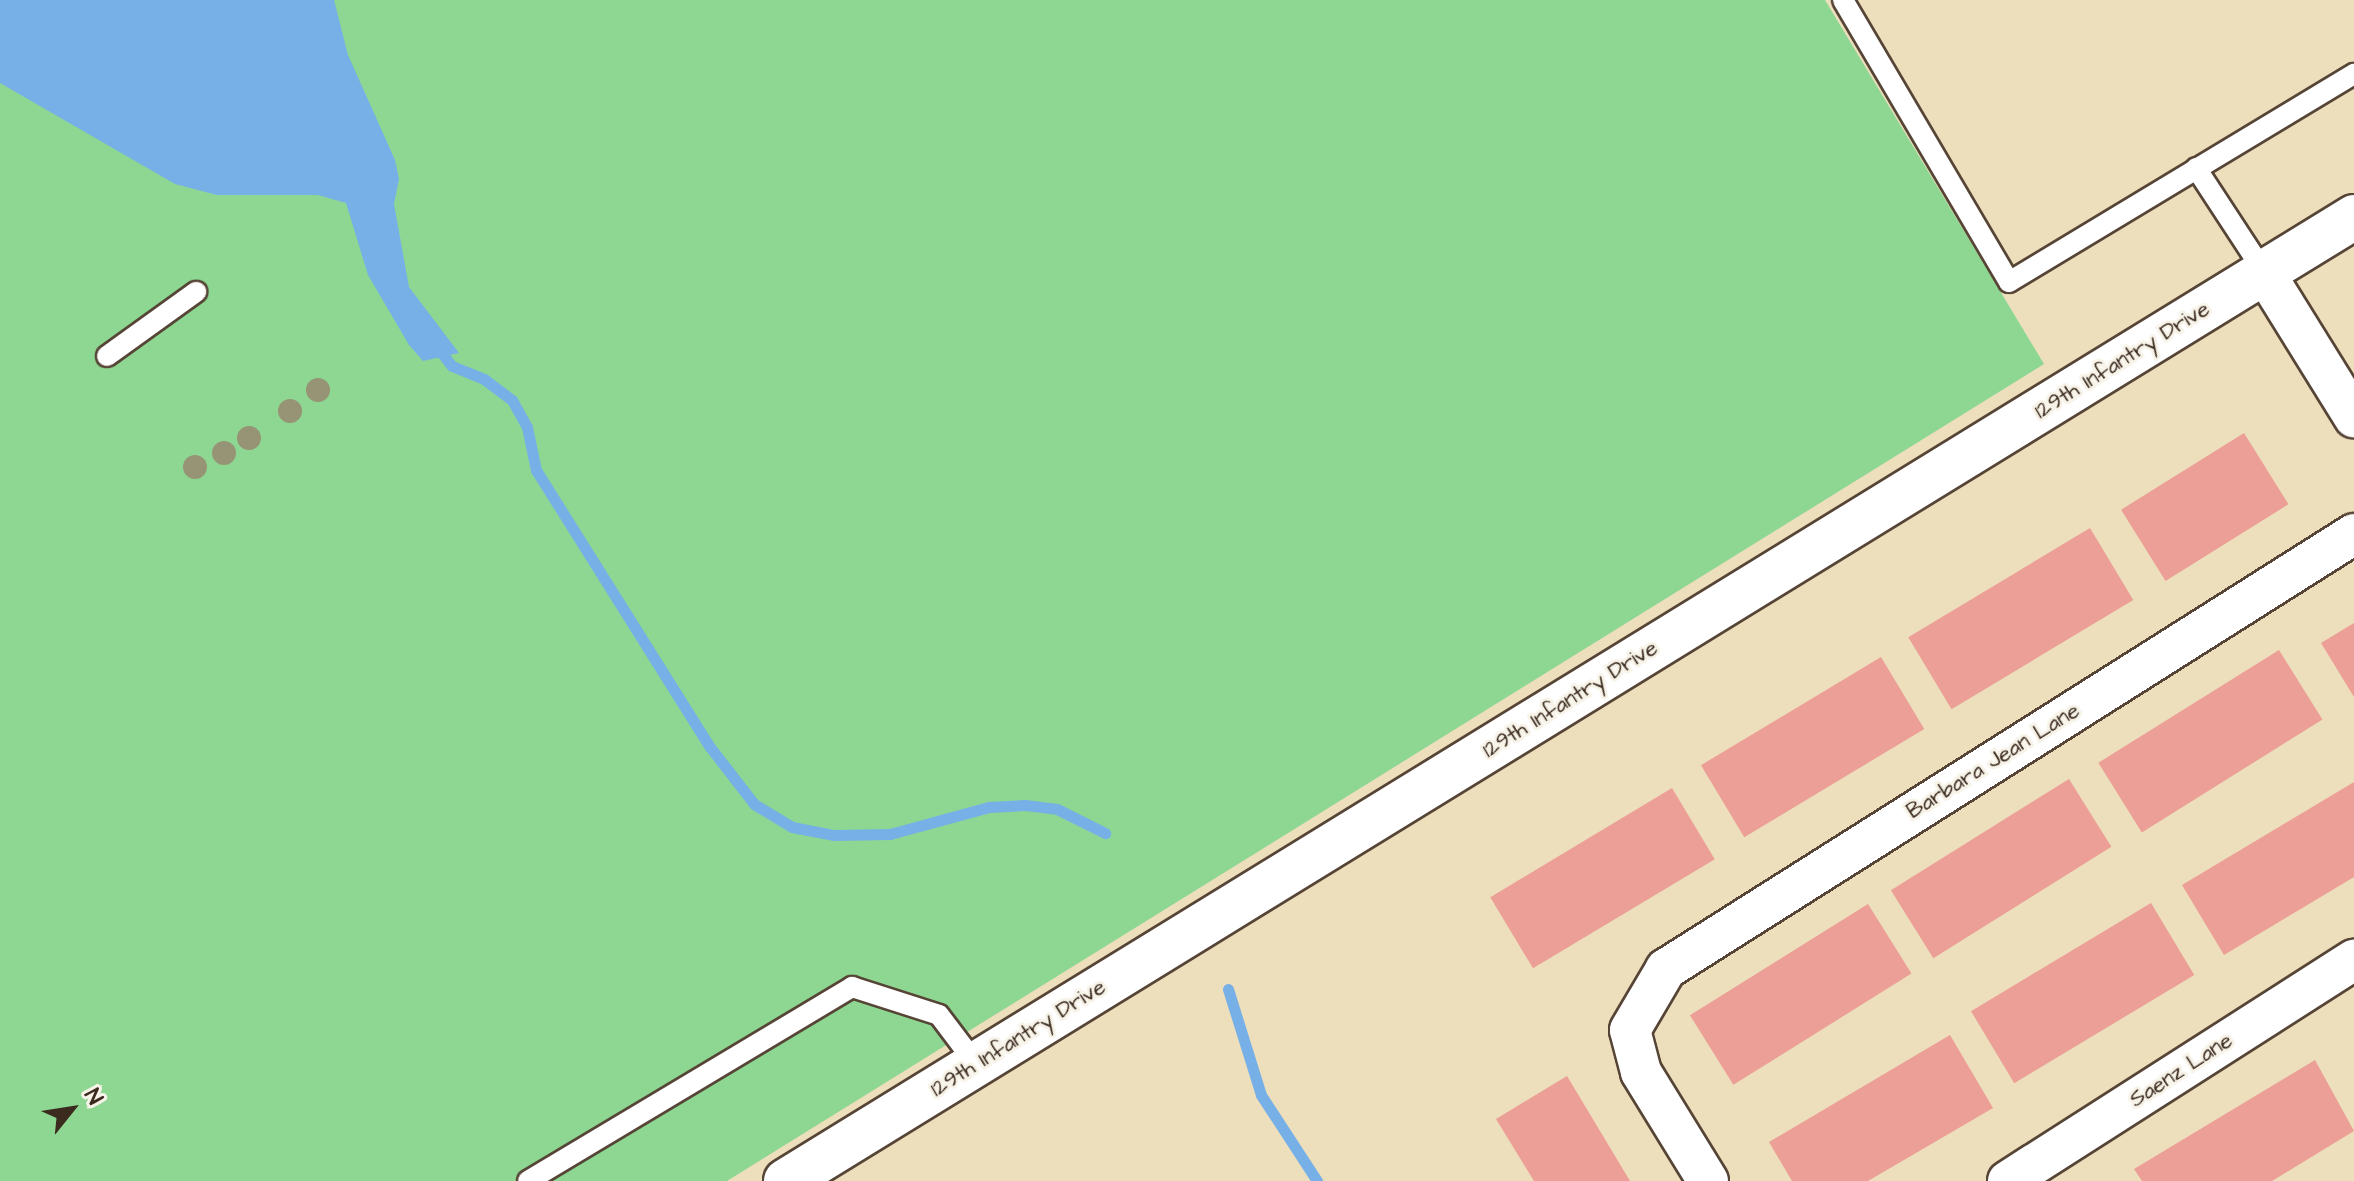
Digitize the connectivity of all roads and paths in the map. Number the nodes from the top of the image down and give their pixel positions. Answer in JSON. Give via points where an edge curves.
{"nodes":[{"id":1,"x":1843,"y":0,"type":"edge"},
{"id":2,"x":2354,"y":74,"type":"edge"},
{"id":3,"x":2196,"y":168,"type":"junction"},
{"id":4,"x":2354,"y":217,"type":"edge"},
{"id":5,"x":2264,"y":272,"type":"junction"},
{"id":6,"x":196,"y":292,"type":"dead end"},
{"id":7,"x":107,"y":356,"type":"dead end"},
{"id":8,"x":2354,"y":417,"type":"edge"},
{"id":9,"x":2354,"y":534,"type":"edge"},
{"id":10,"x":2354,"y":960,"type":"edge"},
{"id":11,"x":976,"y":1064,"type":"junction"},
{"id":12,"x":528,"y":1181,"type":"edge"},
{"id":13,"x":786,"y":1181,"type":"edge"},
{"id":14,"x":1708,"y":1181,"type":"edge"},
{"id":15,"x":2008,"y":1181,"type":"edge"}],
"edges":[{"from":1,"to":3,"type":"lane","via":[[2009,282]]},
{"from":2,"to":3,"type":"lane"},
{"from":3,"to":5,"type":"lane"},
{"from":4,"to":5,"type":"street","name":"129th Infantry Drive"},
{"from":5,"to":8,"type":"street"},
{"from":5,"to":11,"type":"street","name":"129th Infantry Drive"},
{"from":6,"to":7,"type":"lane"},
{"from":9,"to":14,"type":"street","name":"Barbara Jean Lane","via":[[1666,969],[1630,1030],[1641,1072]]},
{"from":10,"to":15,"type":"street","name":"Saenz Lane"},
{"from":11,"to":12,"type":"lane","via":[[939,1015],[852,987]]},
{"from":11,"to":13,"type":"street","name":"129th Infantry Drive"}]}
